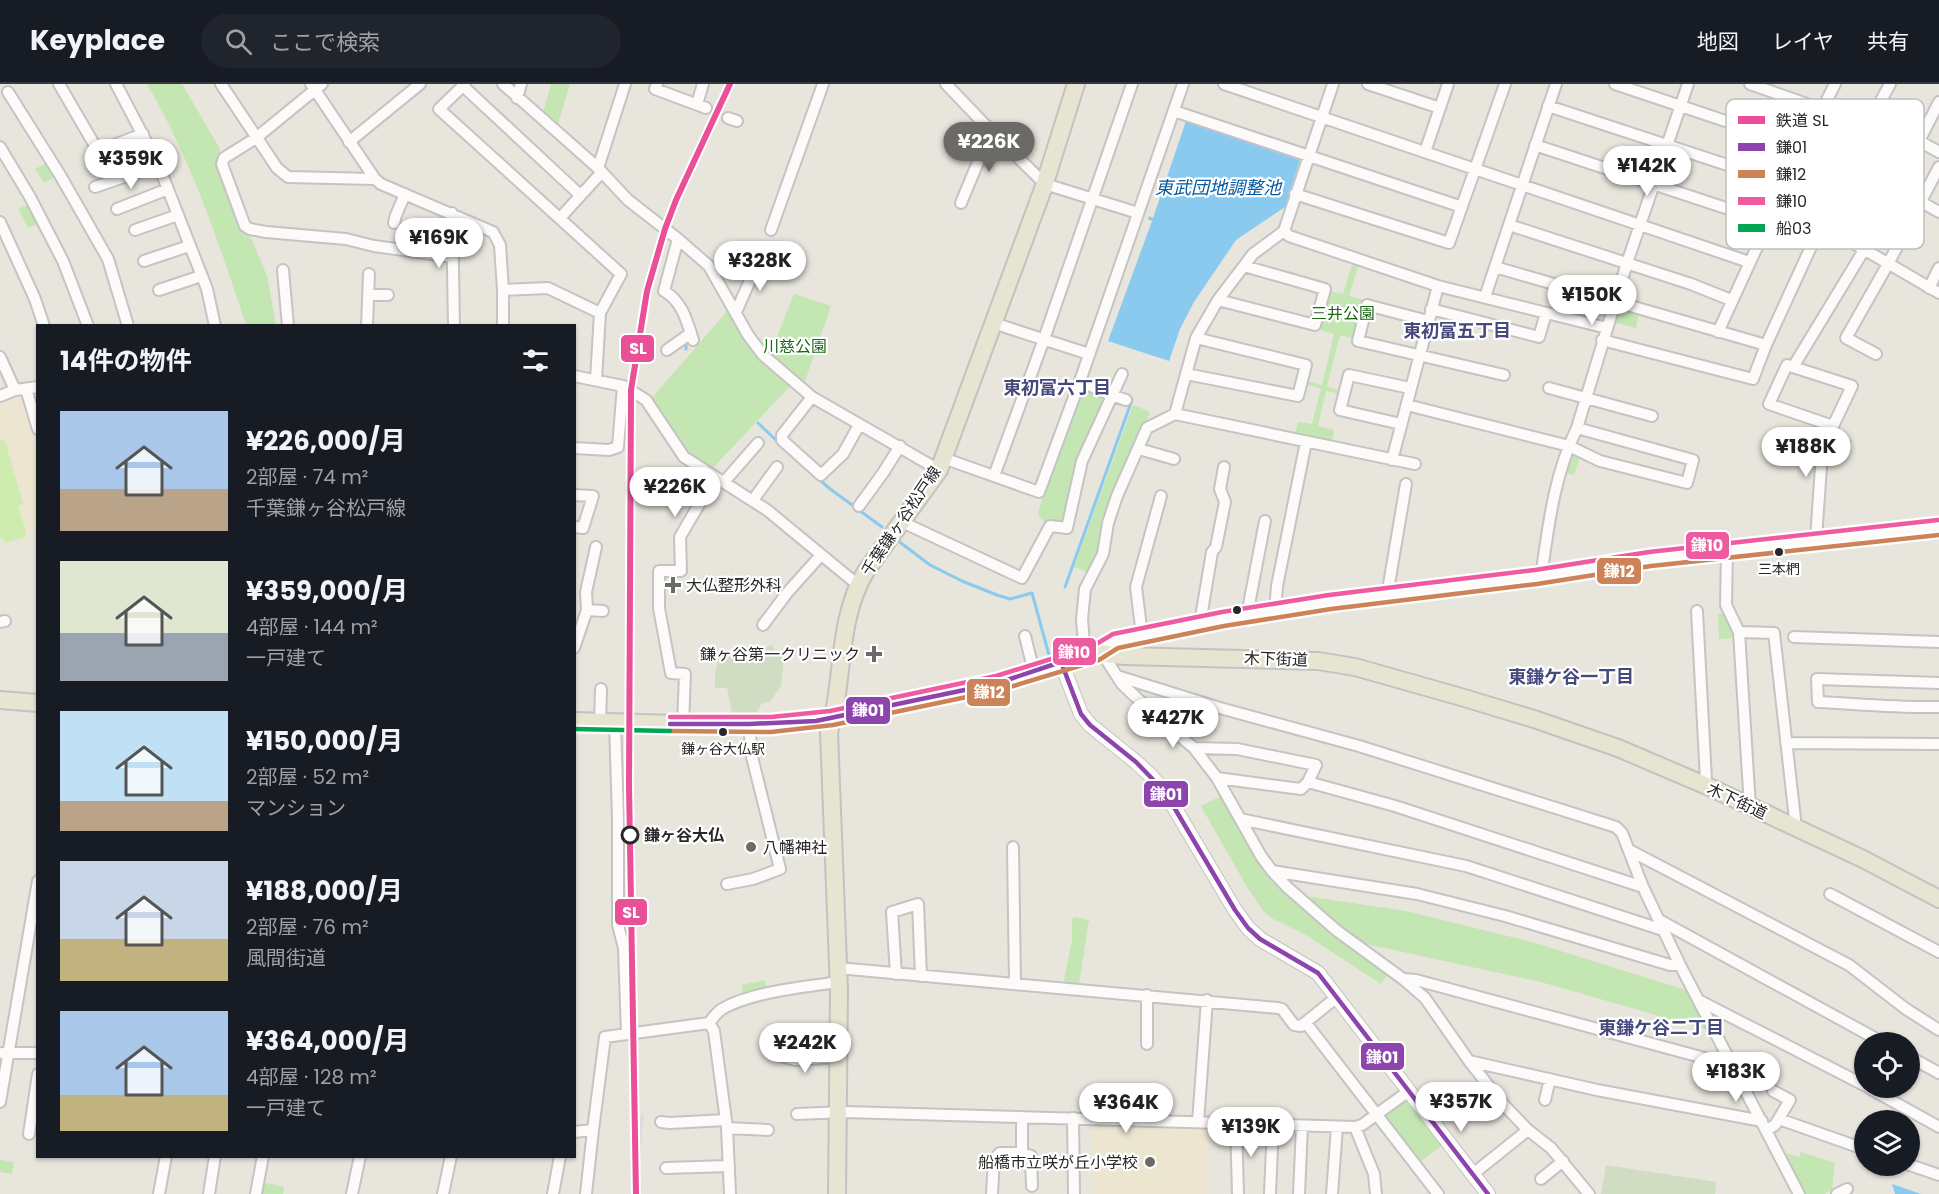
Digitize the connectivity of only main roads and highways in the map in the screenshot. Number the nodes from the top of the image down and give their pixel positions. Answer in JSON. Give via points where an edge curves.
{"nodes":[{"id":1,"x":1076,"y":84,"type":"edge"},
{"id":2,"x":0,"y":700,"type":"edge"},
{"id":3,"x":36,"y":703,"type":"edge"},
{"id":4,"x":831,"y":718,"type":"junction"},
{"id":5,"x":576,"y":721,"type":"edge"},
{"id":6,"x":1939,"y":899,"type":"edge"},
{"id":7,"x":837,"y":1194,"type":"edge"}],
"edges":[{"from":1,"to":4,"type":"main road","name":"千葉鎌ヶ谷松戸線","via":[[1044,184],[941,464],[858,585],[847,618]]},
{"from":2,"to":3,"type":"main road"},
{"from":4,"to":5,"type":"main road","name":"木下街道","via":[[749,724]]},
{"from":4,"to":6,"type":"main road","name":"木下街道","via":[[998,683],[1094,654],[1287,659],[1355,667],[1461,696],[1618,748],[1863,859]]},
{"from":4,"to":7,"type":"main road","name":"千葉鎌ヶ谷松戸線","via":[[839,1057]]}]}
